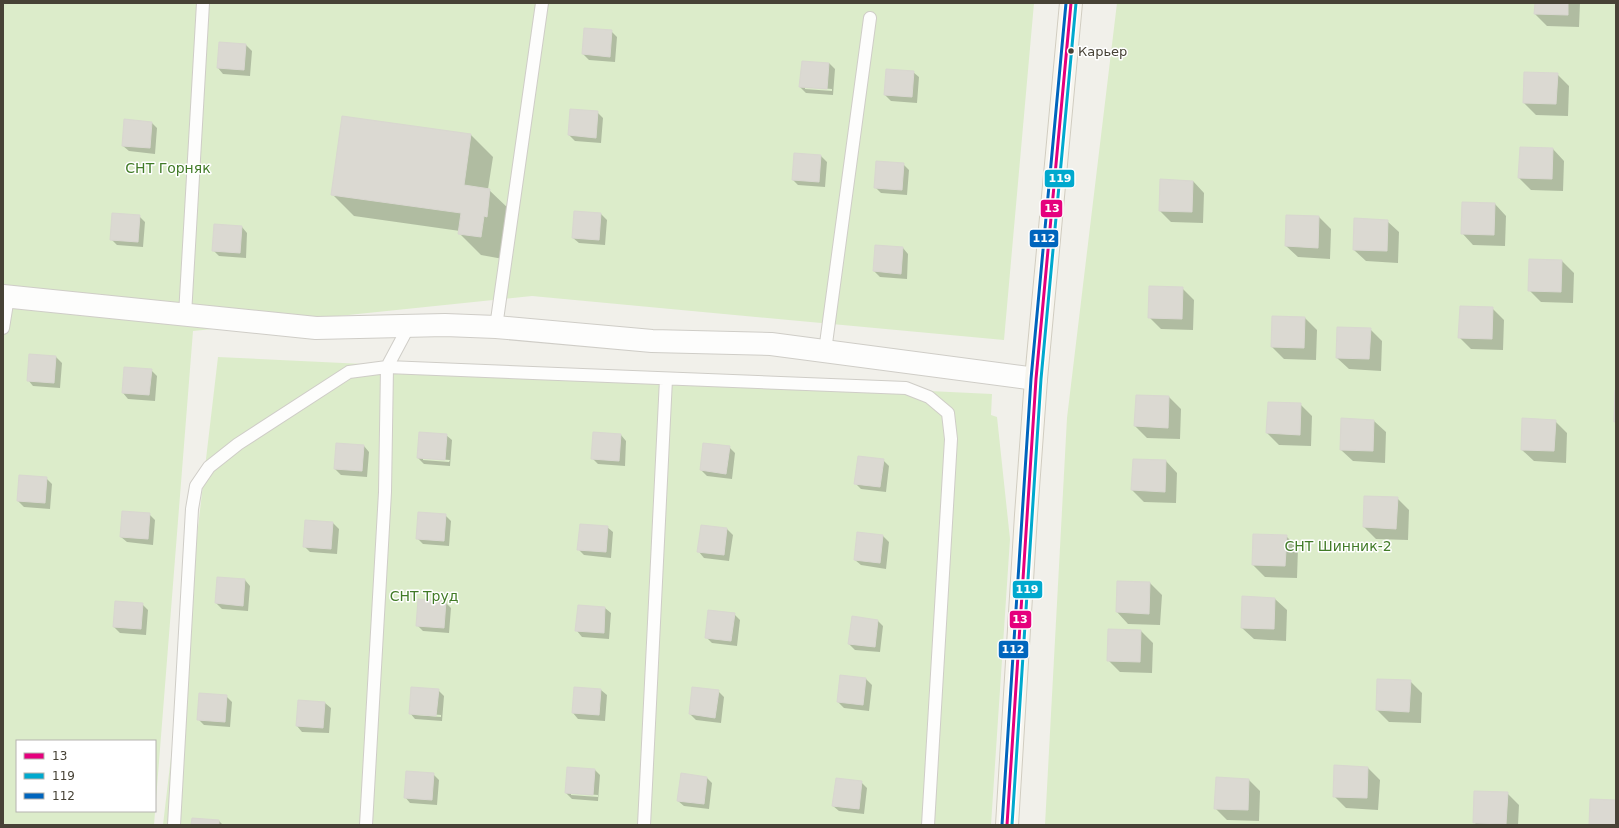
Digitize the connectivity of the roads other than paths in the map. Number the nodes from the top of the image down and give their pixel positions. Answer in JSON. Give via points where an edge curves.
{"nodes":[{"id":1,"x":203,"y":3,"type":"edge"},
{"id":2,"x":542,"y":3,"type":"edge"},
{"id":3,"x":1071,"y":3,"type":"edge"},
{"id":4,"x":870,"y":18,"type":"dead end"},
{"id":5,"x":6,"y":297,"type":"edge"},
{"id":6,"x":185,"y":315,"type":"junction"},
{"id":7,"x":410,"y":324,"type":"junction"},
{"id":8,"x":496,"y":327,"type":"junction"},
{"id":9,"x":3,"y":328,"type":"edge"},
{"id":10,"x":825,"y":351,"type":"junction"},
{"id":11,"x":387,"y":367,"type":"junction"},
{"id":12,"x":666,"y":379,"type":"junction"},
{"id":13,"x":1036,"y":379,"type":"junction"},
{"id":14,"x":174,"y":825,"type":"edge"},
{"id":15,"x":366,"y":825,"type":"edge"},
{"id":16,"x":644,"y":825,"type":"edge"},
{"id":17,"x":928,"y":825,"type":"edge"},
{"id":18,"x":1007,"y":825,"type":"edge"}],
"edges":[{"from":1,"to":6,"type":"lane"},
{"from":2,"to":8,"type":"lane"},
{"from":3,"to":13,"type":"street"},
{"from":4,"to":10,"type":"lane"},
{"from":5,"to":6,"type":"street"},
{"from":5,"to":9,"type":"lane"},
{"from":6,"to":7,"type":"street","via":[[316,328]]},
{"from":7,"to":8,"type":"street"},
{"from":7,"to":11,"type":"lane"},
{"from":8,"to":10,"type":"street","via":[[652,341],[771,344]]},
{"from":10,"to":13,"type":"street"},
{"from":11,"to":12,"type":"lane"},
{"from":11,"to":14,"type":"lane","via":[[349,372],[238,444],[209,467],[196,486],[192,508]]},
{"from":11,"to":15,"type":"lane","via":[[385,492]]},
{"from":12,"to":16,"type":"lane"},
{"from":12,"to":17,"type":"lane","via":[[906,388],[929,397],[948,414],[951,439]]},
{"from":13,"to":18,"type":"street"}]}
